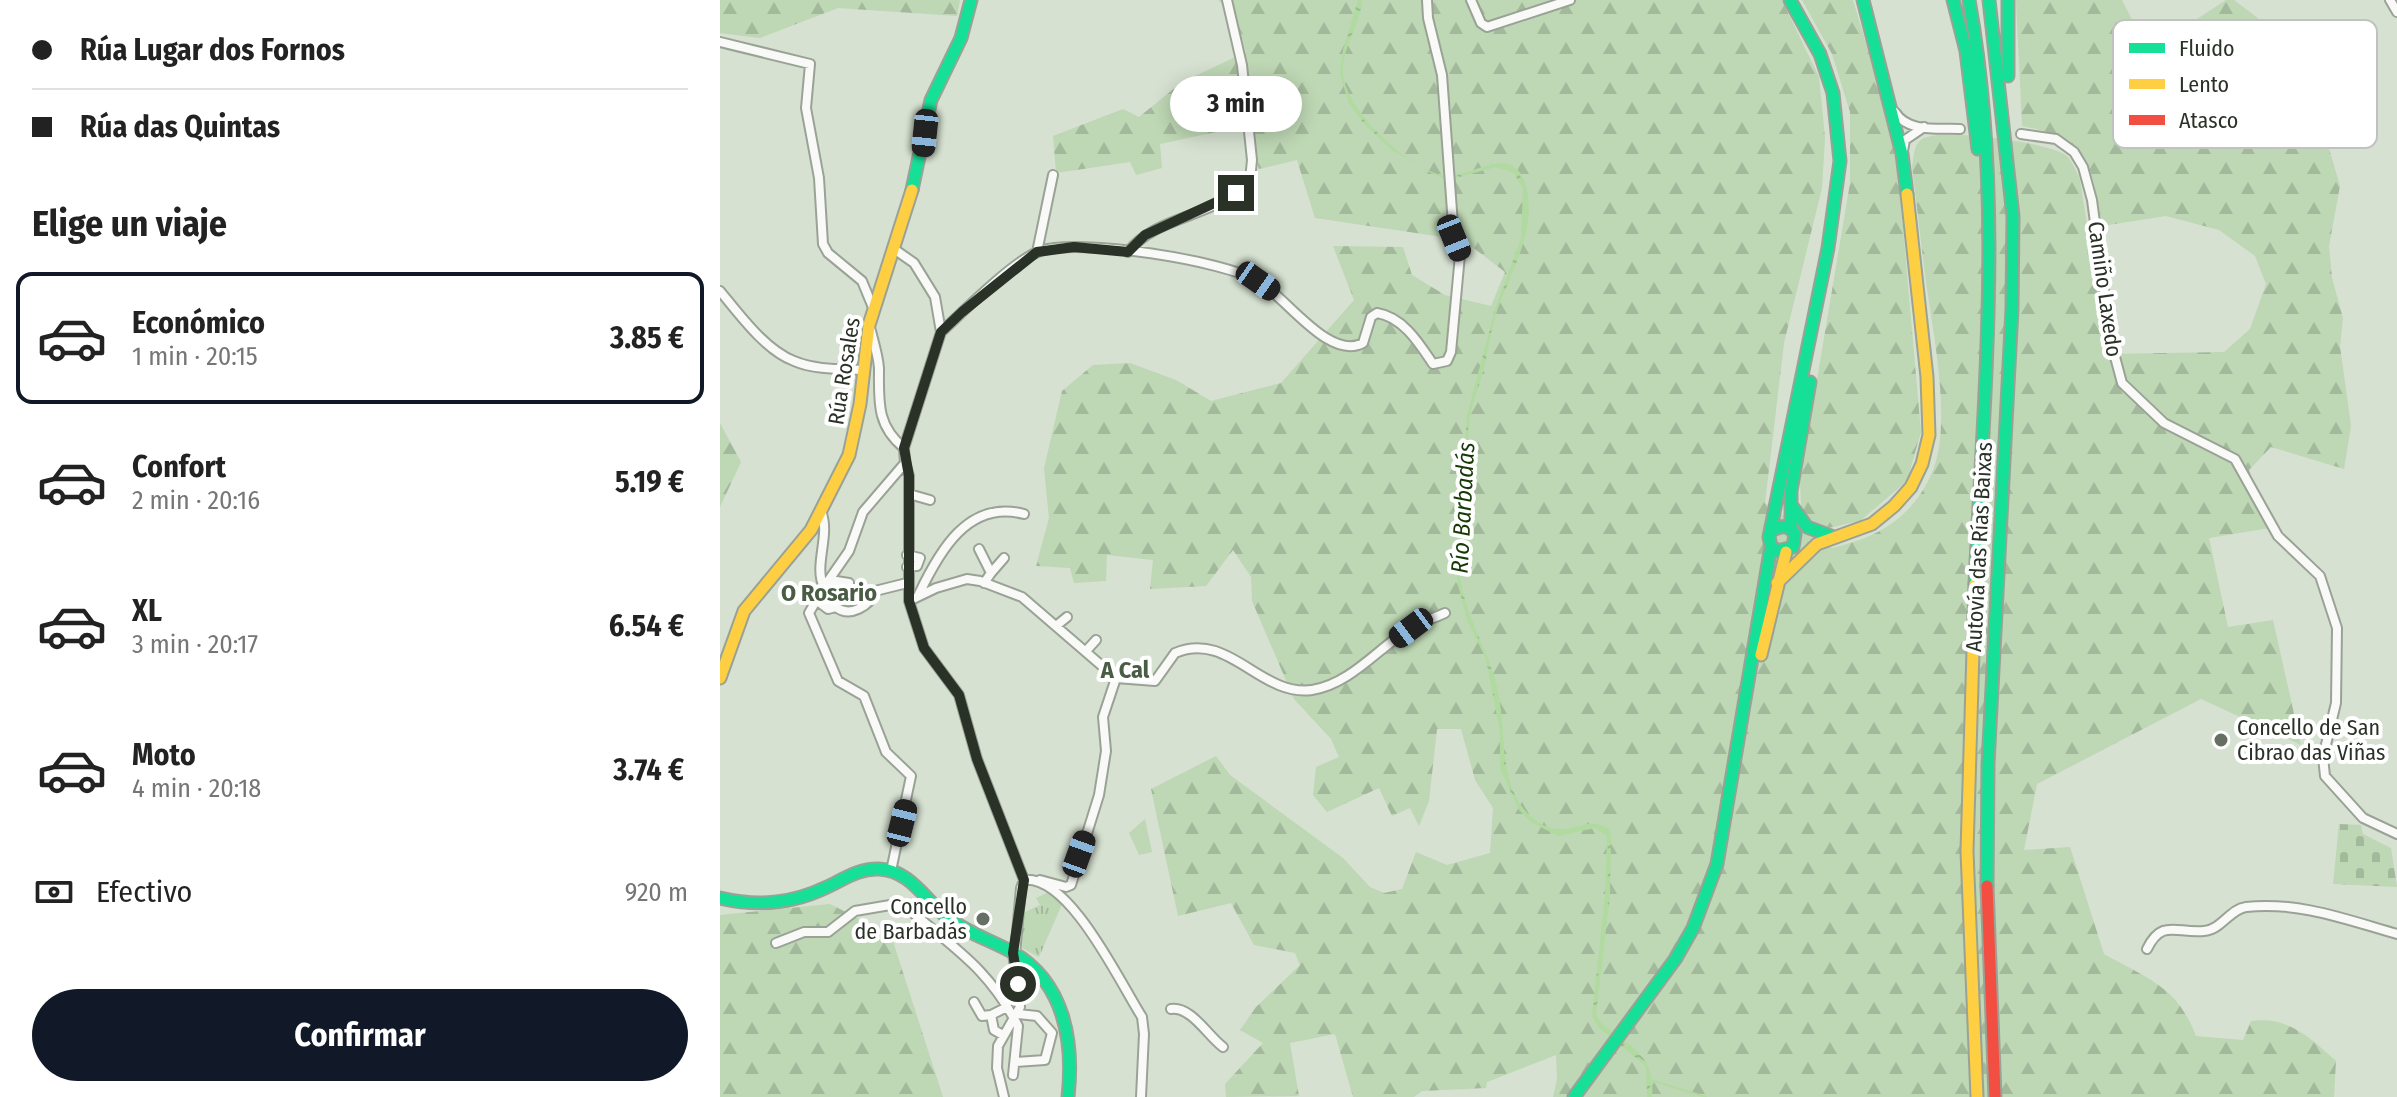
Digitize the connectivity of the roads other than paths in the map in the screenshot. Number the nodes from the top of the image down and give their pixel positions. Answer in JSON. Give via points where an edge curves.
{"nodes":[{"id":1,"x":971,"y":0,"type":"edge"},
{"id":2,"x":1227,"y":0,"type":"edge"},
{"id":3,"x":1427,"y":0,"type":"edge"},
{"id":4,"x":1471,"y":0,"type":"edge"},
{"id":5,"x":1570,"y":0,"type":"edge"},
{"id":6,"x":1790,"y":0,"type":"edge"},
{"id":7,"x":1863,"y":0,"type":"edge"},
{"id":8,"x":1953,"y":0,"type":"edge"},
{"id":9,"x":1969,"y":0,"type":"edge"},
{"id":10,"x":1989,"y":0,"type":"edge"},
{"id":11,"x":2008,"y":0,"type":"edge"},
{"id":12,"x":2390,"y":0,"type":"edge"},
{"id":13,"x":2397,"y":12,"type":"edge"},
{"id":14,"x":720,"y":42,"type":"edge"},
{"id":15,"x":1893,"y":109,"type":"junction"},
{"id":16,"x":1912,"y":129,"type":"junction"},
{"id":17,"x":1960,"y":129,"type":"dead end"},
{"id":18,"x":1898,"y":132,"type":"junction"},
{"id":19,"x":2021,"y":134,"type":"dead end"},
{"id":20,"x":2008,"y":153,"type":"junction"},
{"id":21,"x":1902,"y":154,"type":"junction"},
{"id":22,"x":1053,"y":175,"type":"dead end"},
{"id":23,"x":1828,"y":248,"type":"junction"},
{"id":24,"x":894,"y":249,"type":"junction"},
{"id":25,"x":1037,"y":252,"type":"junction"},
{"id":26,"x":1128,"y":252,"type":"junction"},
{"id":27,"x":720,"y":291,"type":"edge"},
{"id":28,"x":874,"y":310,"type":"junction"},
{"id":29,"x":869,"y":325,"type":"junction"},
{"id":30,"x":941,"y":332,"type":"junction"},
{"id":31,"x":863,"y":370,"type":"junction"},
{"id":32,"x":1985,"y":379,"type":"junction"},
{"id":33,"x":904,"y":448,"type":"junction"},
{"id":34,"x":905,"y":463,"type":"junction"},
{"id":35,"x":909,"y":494,"type":"junction"},
{"id":36,"x":930,"y":500,"type":"dead end"},
{"id":37,"x":1790,"y":504,"type":"junction"},
{"id":38,"x":821,"y":511,"type":"junction"},
{"id":39,"x":1024,"y":514,"type":"dead end"},
{"id":40,"x":1773,"y":530,"type":"junction"},
{"id":41,"x":1792,"y":530,"type":"junction"},
{"id":42,"x":1817,"y":539,"type":"junction"},
{"id":43,"x":1771,"y":546,"type":"junction"},
{"id":44,"x":979,"y":549,"type":"dead end"},
{"id":45,"x":1788,"y":551,"type":"junction"},
{"id":46,"x":1004,"y":558,"type":"dead end"},
{"id":47,"x":991,"y":573,"type":"junction"},
{"id":48,"x":827,"y":583,"type":"junction"},
{"id":49,"x":849,"y":583,"type":"dead end"},
{"id":50,"x":907,"y":583,"type":"junction"},
{"id":51,"x":984,"y":583,"type":"junction"},
{"id":52,"x":1777,"y":583,"type":"junction"},
{"id":53,"x":918,"y":595,"type":"junction"},
{"id":54,"x":816,"y":600,"type":"junction"},
{"id":55,"x":909,"y":601,"type":"junction"},
{"id":56,"x":1445,"y":613,"type":"dead end"},
{"id":57,"x":1067,"y":617,"type":"dead end"},
{"id":58,"x":1056,"y":626,"type":"junction"},
{"id":59,"x":1096,"y":640,"type":"dead end"},
{"id":60,"x":1086,"y":651,"type":"junction"},
{"id":61,"x":720,"y":678,"type":"edge"},
{"id":62,"x":1116,"y":678,"type":"junction"},
{"id":63,"x":1740,"y":739,"type":"junction"},
{"id":64,"x":2397,"y":834,"type":"edge"},
{"id":65,"x":891,"y":871,"type":"junction"},
{"id":66,"x":1028,"y":880,"type":"junction"},
{"id":67,"x":720,"y":898,"type":"edge"},
{"id":68,"x":2397,"y":934,"type":"edge"},
{"id":69,"x":776,"y":943,"type":"dead end"},
{"id":70,"x":2147,"y":949,"type":"dead end"},
{"id":71,"x":1014,"y":953,"type":"junction"},
{"id":72,"x":974,"y":1002,"type":"dead end"},
{"id":73,"x":1005,"y":1008,"type":"junction"},
{"id":74,"x":1171,"y":1009,"type":"dead end"},
{"id":75,"x":991,"y":1015,"type":"junction"},
{"id":76,"x":1016,"y":1016,"type":"junction"},
{"id":77,"x":1003,"y":1035,"type":"junction"},
{"id":78,"x":1223,"y":1047,"type":"dead end"},
{"id":79,"x":1015,"y":1062,"type":"junction"},
{"id":80,"x":1013,"y":1075,"type":"dead end"},
{"id":81,"x":1004,"y":1097,"type":"edge"},
{"id":82,"x":1068,"y":1097,"type":"edge"},
{"id":83,"x":1141,"y":1097,"type":"edge"},
{"id":84,"x":1574,"y":1097,"type":"edge"},
{"id":85,"x":1977,"y":1097,"type":"edge"},
{"id":86,"x":1995,"y":1097,"type":"edge"}],
"edges":[{"from":1,"to":24,"type":"main road","name":"Rúa Rosales","via":[[956,50],[931,100],[918,172]]},
{"from":2,"to":26,"type":"street","via":[[1242,65],[1250,180],[1236,193],[1145,235]]},
{"from":3,"to":26,"type":"street","via":[[1442,75],[1454,238],[1460,255],[1447,361],[1433,364],[1402,324],[1388,315],[1371,317],[1363,343],[1345,348],[1324,338],[1275,293],[1233,271]]},
{"from":4,"to":5,"type":"street","via":[[1487,27]]},
{"from":6,"to":23,"type":"main road","via":[[1820,54],[1833,93],[1840,161]]},
{"from":7,"to":15,"type":"main road"},
{"from":8,"to":32,"type":"main road","via":[[1966,51],[1978,151]]},
{"from":9,"to":32,"type":"main road","name":"Autovía das Rías Baixas","via":[[1984,91],[1989,280]]},
{"from":10,"to":20,"type":"main road","name":"Autovía das Rías Baixas"},
{"from":11,"to":20,"type":"main road"},
{"from":12,"to":13,"type":"street"},
{"from":14,"to":28,"type":"street","via":[[810,64],[806,108],[818,168],[823,244],[862,281]]},
{"from":15,"to":16,"type":"street"},
{"from":15,"to":18,"type":"main road"},
{"from":16,"to":17,"type":"street"},
{"from":16,"to":18,"type":"street"},
{"from":16,"to":21,"type":"street"},
{"from":18,"to":21,"type":"main road"},
{"from":19,"to":64,"type":"street","name":"Camiño Laxedo","via":[[2056,139],[2083,167],[2122,383],[2164,423],[2235,459],[2278,536],[2320,576],[2337,628],[2336,703],[2323,757],[2325,776],[2363,818]]},
{"from":20,"to":86,"type":"main road","name":"Autovía das Rías Baixas","via":[[2012,309],[1988,764],[1987,932]]},
{"from":21,"to":42,"type":"main road","via":[[1929,435],[1911,487],[1894,506],[1872,524]]},
{"from":22,"to":25,"type":"street"},
{"from":23,"to":37,"type":"main road","via":[[1825,296]]},
{"from":23,"to":40,"type":"main road"},
{"from":24,"to":28,"type":"main road","name":"Rúa Rosales"},
{"from":24,"to":30,"type":"street","via":[[914,263],[935,297]]},
{"from":25,"to":26,"type":"street","via":[[1074,247]]},
{"from":25,"to":30,"type":"street"},
{"from":27,"to":31,"type":"street","via":[[791,361]]},
{"from":28,"to":29,"type":"main road","name":"Rúa Rosales"},
{"from":29,"to":31,"type":"main road","name":"Rúa Rosales"},
{"from":29,"to":33,"type":"street","via":[[878,364],[878,408],[884,426]]},
{"from":30,"to":33,"type":"street"},
{"from":31,"to":38,"type":"main road","name":"Rúa Rosales","via":[[849,455]]},
{"from":32,"to":85,"type":"main road","name":"Autovía das Rías Baixas","via":[[1965,842],[1966,951]]},
{"from":33,"to":34,"type":"street"},
{"from":34,"to":35,"type":"street"},
{"from":34,"to":48,"type":"street","via":[[863,512],[849,551]]},
{"from":35,"to":36,"type":"street"},
{"from":35,"to":50,"type":"street"},
{"from":37,"to":41,"type":"main road"},
{"from":37,"to":42,"type":"main road"},
{"from":38,"to":48,"type":"street","via":[[820,579]]},
{"from":38,"to":61,"type":"main road","name":"Rúa Rosales","via":[[799,548],[752,597]]},
{"from":39,"to":53,"type":"street","via":[[990,511],[953,536]]},
{"from":40,"to":41,"type":"main road"},
{"from":40,"to":43,"type":"main road"},
{"from":41,"to":42,"type":"main road"},
{"from":41,"to":45,"type":"main road","via":[[1795,543]]},
{"from":42,"to":45,"type":"main road"},
{"from":42,"to":52,"type":"main road"},
{"from":43,"to":45,"type":"main road"},
{"from":43,"to":63,"type":"main road"},
{"from":44,"to":47,"type":"street"},
{"from":45,"to":52,"type":"main road"},
{"from":46,"to":47,"type":"street"},
{"from":47,"to":51,"type":"street"},
{"from":48,"to":49,"type":"street"},
{"from":48,"to":54,"type":"street"},
{"from":50,"to":54,"type":"street","via":[[875,591],[851,613],[828,609]]},
{"from":50,"to":55,"type":"street"},
{"from":51,"to":53,"type":"street","via":[[967,579]]},
{"from":51,"to":58,"type":"street","via":[[1022,597]]},
{"from":52,"to":63,"type":"main road"},
{"from":53,"to":55,"type":"street"},
{"from":54,"to":65,"type":"street","via":[[809,613],[835,676],[864,696],[886,752],[911,776]]},
{"from":55,"to":66,"type":"street","via":[[924,648],[959,695],[977,759]]},
{"from":56,"to":62,"type":"street","via":[[1411,628],[1336,682],[1311,690],[1274,685],[1209,648],[1175,653],[1155,681]]},
{"from":57,"to":58,"type":"street"},
{"from":58,"to":60,"type":"street"},
{"from":59,"to":60,"type":"street"},
{"from":60,"to":62,"type":"street"},
{"from":62,"to":66,"type":"street","via":[[1103,717],[1106,751],[1099,795],[1071,885]]},
{"from":63,"to":84,"type":"main road","via":[[1717,864],[1693,928]]},
{"from":65,"to":67,"type":"main road","via":[[855,872],[815,893],[761,906]]},
{"from":65,"to":71,"type":"main road","via":[[913,881],[951,921]]},
{"from":66,"to":71,"type":"street"},
{"from":66,"to":83,"type":"street","via":[[1056,891],[1083,919],[1141,1014]]},
{"from":68,"to":70,"type":"street","via":[[2323,912],[2242,907],[2212,930],[2163,930]]},
{"from":69,"to":73,"type":"street","via":[[804,932],[828,932],[855,911],[901,904],[973,960],[993,982]]},
{"from":71,"to":76,"type":"street","via":[[1020,997]]},
{"from":71,"to":82,"type":"main road","via":[[1044,976],[1062,1015],[1072,1059]]},
{"from":72,"to":75,"type":"street","via":[[982,1016]]},
{"from":73,"to":75,"type":"street"},
{"from":73,"to":76,"type":"street"},
{"from":74,"to":78,"type":"street","via":[[1181,1009],[1198,1021]]},
{"from":75,"to":77,"type":"street","via":[[994,1030]]},
{"from":76,"to":77,"type":"street"},
{"from":76,"to":79,"type":"street"},
{"from":76,"to":79,"type":"street","via":[[1037,1016],[1052,1033],[1045,1060]]},
{"from":77,"to":81,"type":"street","via":[[997,1064]]},
{"from":79,"to":80,"type":"street"}]}
